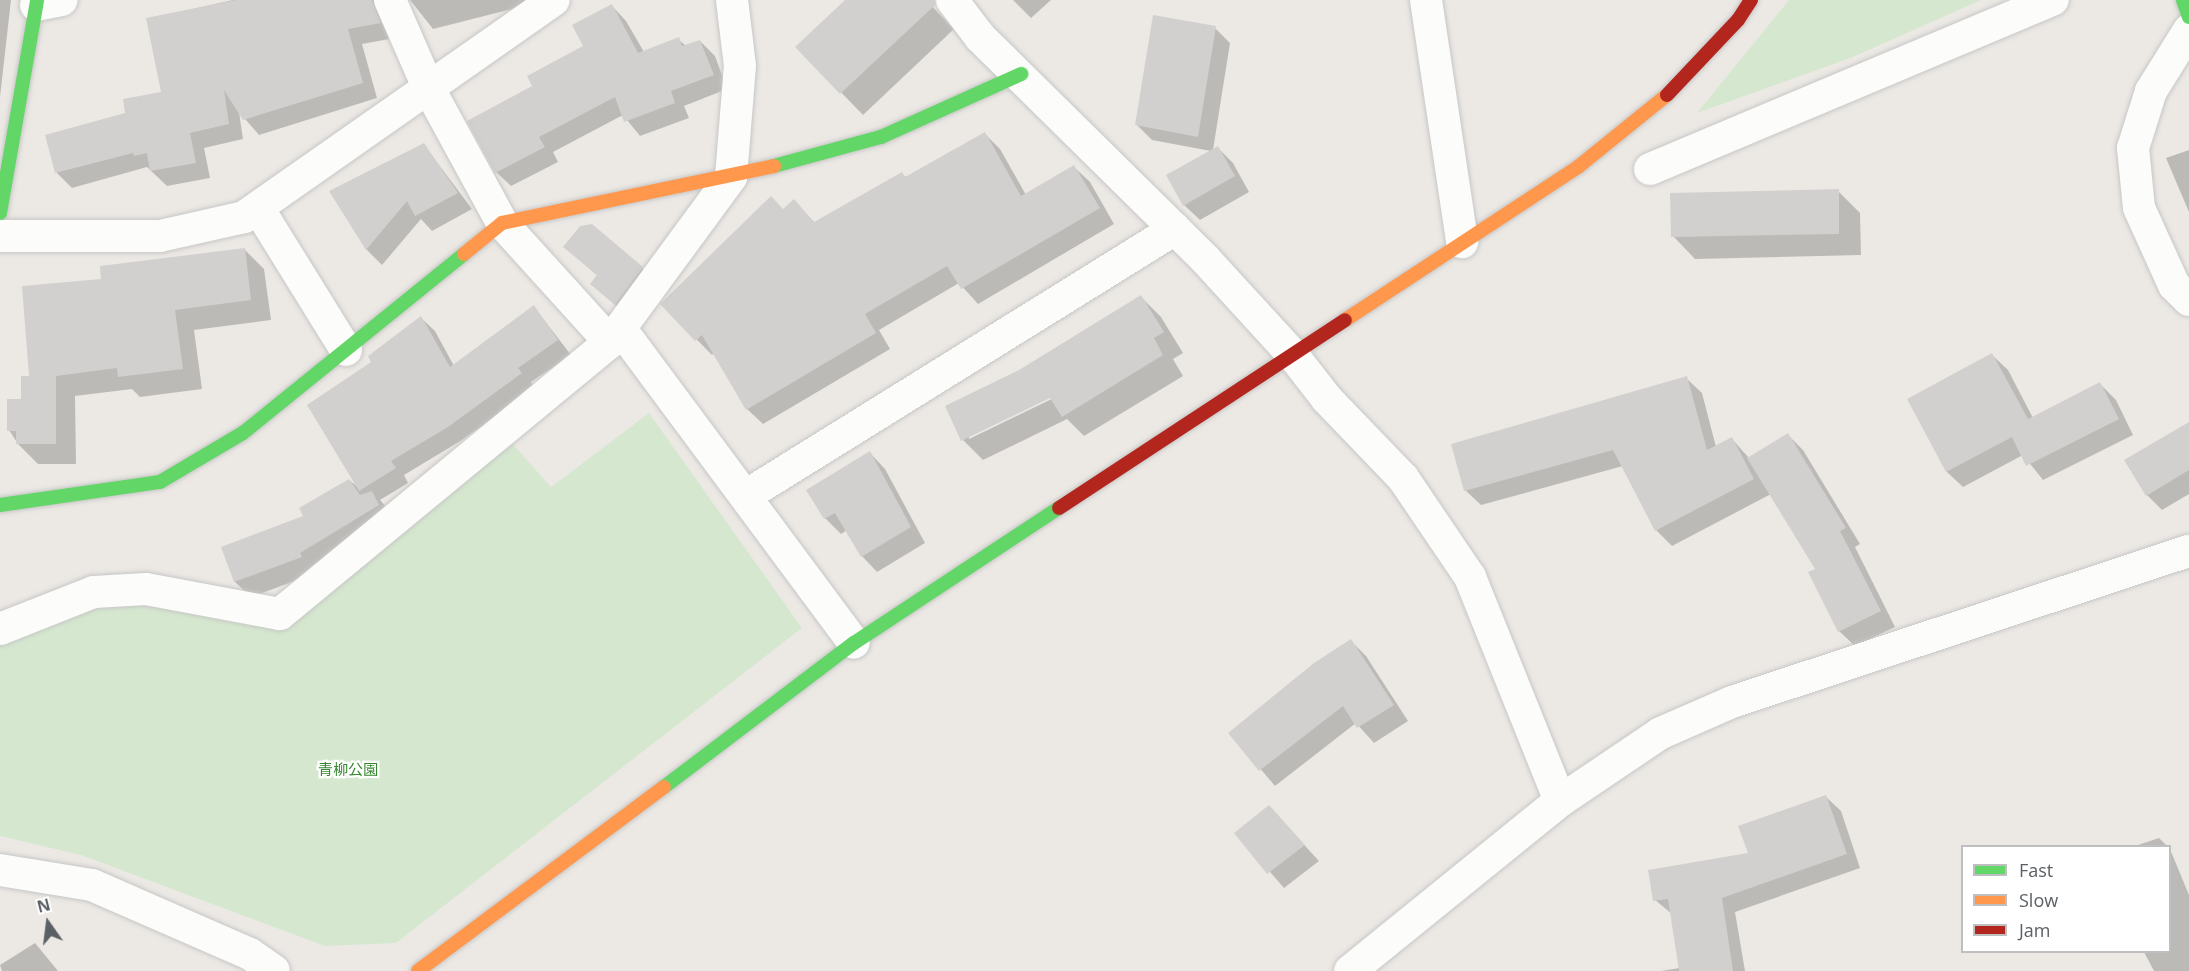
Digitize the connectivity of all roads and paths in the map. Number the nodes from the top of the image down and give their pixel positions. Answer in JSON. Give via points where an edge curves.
{"nodes":[{"id":1,"x":390,"y":0,"type":"edge"},
{"id":2,"x":554,"y":0,"type":"edge"},
{"id":3,"x":732,"y":0,"type":"edge"},
{"id":4,"x":952,"y":0,"type":"edge"},
{"id":5,"x":1426,"y":0,"type":"edge"},
{"id":6,"x":1751,"y":0,"type":"edge"},
{"id":7,"x":2053,"y":0,"type":"edge"},
{"id":8,"x":2183,"y":0,"type":"edge"},
{"id":9,"x":45,"y":2,"type":"edge"},
{"id":10,"x":2189,"y":16,"type":"edge"},
{"id":11,"x":2189,"y":30,"type":"edge"},
{"id":12,"x":1021,"y":74,"type":"junction"},
{"id":13,"x":428,"y":87,"type":"junction"},
{"id":14,"x":1650,"y":169,"type":"dead end"},
{"id":15,"x":731,"y":177,"type":"junction"},
{"id":16,"x":258,"y":208,"type":"junction"},
{"id":17,"x":0,"y":213,"type":"edge"},
{"id":18,"x":502,"y":223,"type":"junction"},
{"id":19,"x":1175,"y":229,"type":"junction"},
{"id":20,"x":0,"y":236,"type":"edge"},
{"id":21,"x":1462,"y":242,"type":"junction"},
{"id":22,"x":2189,"y":300,"type":"edge"},
{"id":23,"x":615,"y":335,"type":"junction"},
{"id":24,"x":346,"y":350,"type":"junction"},
{"id":25,"x":1292,"y":354,"type":"junction"},
{"id":26,"x":747,"y":495,"type":"junction"},
{"id":27,"x":0,"y":505,"type":"edge"},
{"id":28,"x":2189,"y":551,"type":"edge"},
{"id":29,"x":0,"y":628,"type":"edge"},
{"id":30,"x":854,"y":643,"type":"junction"},
{"id":31,"x":1560,"y":801,"type":"junction"},
{"id":32,"x":0,"y":870,"type":"edge"},
{"id":33,"x":274,"y":971,"type":"edge"},
{"id":34,"x":418,"y":971,"type":"edge"},
{"id":35,"x":1350,"y":971,"type":"edge"}],
"edges":[{"from":1,"to":13,"type":"street"},
{"from":2,"to":13,"type":"street"},
{"from":3,"to":15,"type":"street","via":[[740,66]]},
{"from":4,"to":12,"type":"street","via":[[980,37]]},
{"from":5,"to":21,"type":"street"},
{"from":6,"to":21,"type":"street","via":[[1738,20],[1664,98],[1578,167]]},
{"from":7,"to":14,"type":"street"},
{"from":8,"to":10,"type":"street"},
{"from":9,"to":17,"type":"street"},
{"from":11,"to":22,"type":"street","via":[[2151,91],[2133,148],[2139,208],[2174,285]]},
{"from":12,"to":15,"type":"street","via":[[880,137]]},
{"from":12,"to":19,"type":"street"},
{"from":13,"to":16,"type":"street"},
{"from":13,"to":18,"type":"street"},
{"from":15,"to":18,"type":"street"},
{"from":15,"to":23,"type":"street"},
{"from":16,"to":20,"type":"street","via":[[244,217],[160,236]]},
{"from":16,"to":24,"type":"street"},
{"from":18,"to":23,"type":"street"},
{"from":18,"to":24,"type":"street"},
{"from":19,"to":25,"type":"street"},
{"from":19,"to":26,"type":"street"},
{"from":21,"to":25,"type":"street"},
{"from":23,"to":26,"type":"street"},
{"from":23,"to":29,"type":"street","via":[[280,614],[146,589],[105,591]]},
{"from":24,"to":27,"type":"street","via":[[243,433],[160,482]]},
{"from":25,"to":30,"type":"street"},
{"from":25,"to":31,"type":"street","via":[[1327,399],[1403,478],[1470,577]]},
{"from":26,"to":30,"type":"street"},
{"from":28,"to":31,"type":"street","via":[[1732,702],[1661,733]]},
{"from":30,"to":34,"type":"street"},
{"from":31,"to":35,"type":"street"},
{"from":32,"to":33,"type":"street","via":[[92,885],[250,954]]}]}
